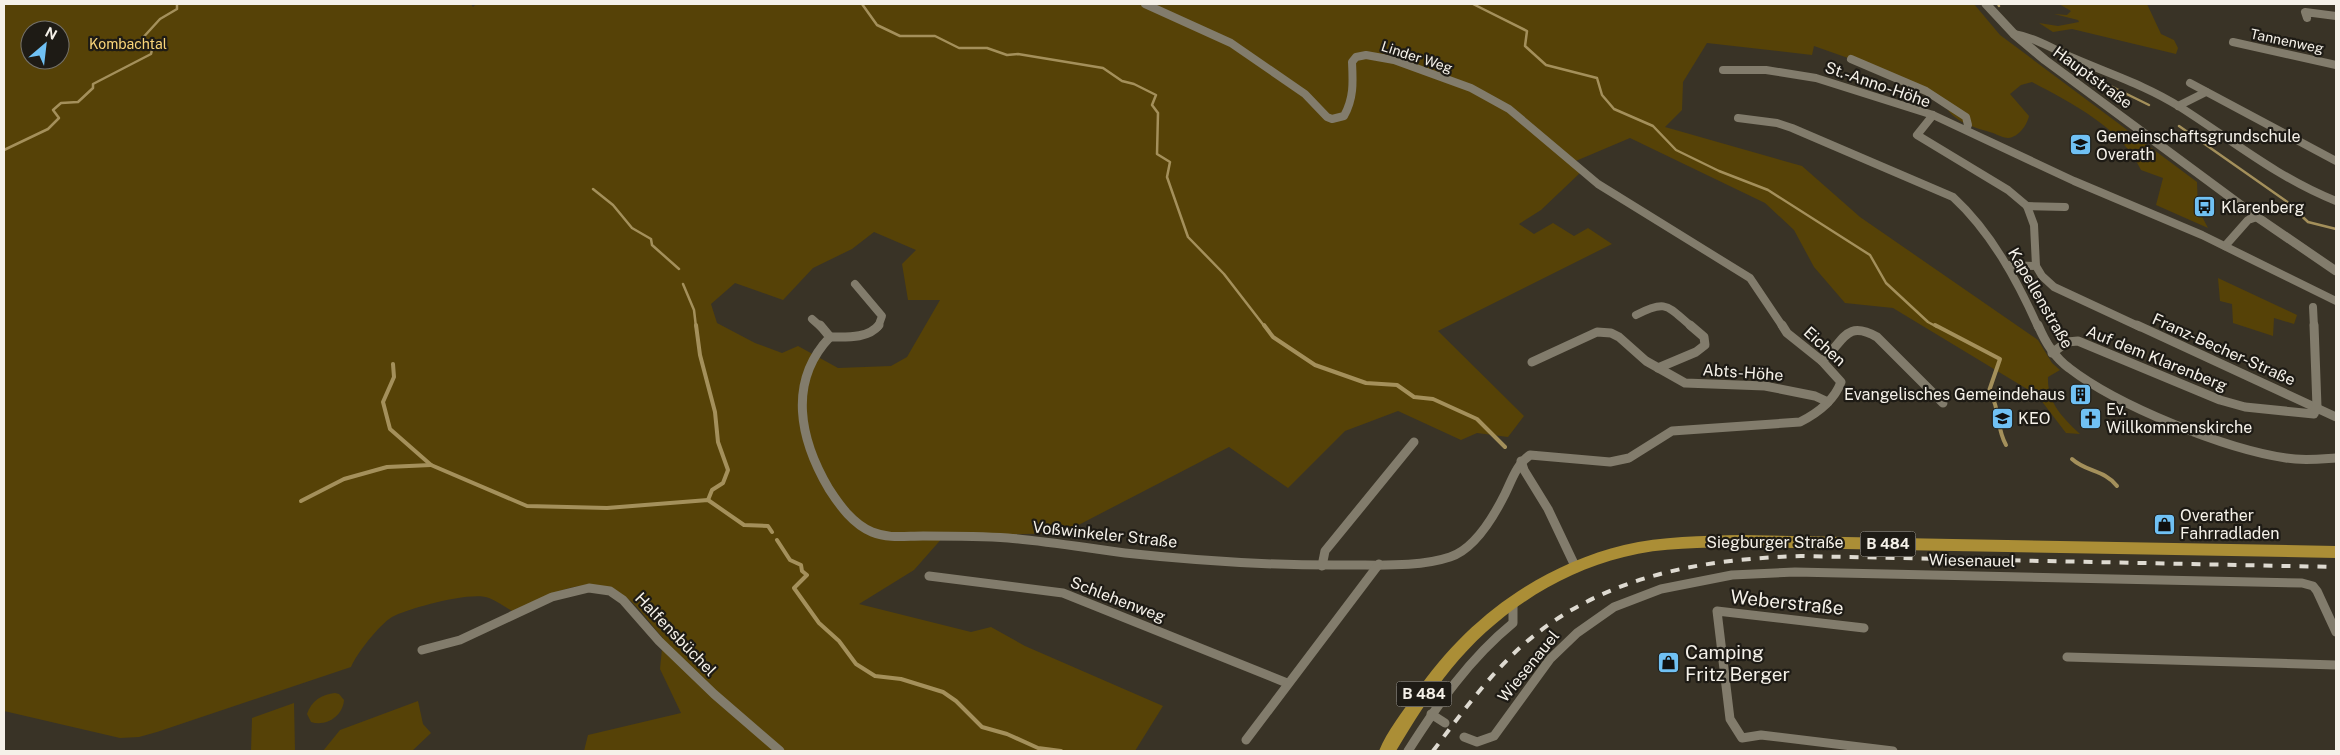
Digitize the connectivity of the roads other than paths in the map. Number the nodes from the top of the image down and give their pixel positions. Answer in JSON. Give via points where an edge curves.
{"nodes":[{"id":1,"x":1145,"y":4,"type":"edge"},
{"id":2,"x":1986,"y":4,"type":"edge"},
{"id":3,"x":2336,"y":16,"type":"edge"},
{"id":4,"x":2307,"y":18,"type":"dead end"},
{"id":5,"x":2014,"y":34,"type":"junction"},
{"id":6,"x":2233,"y":42,"type":"dead end"},
{"id":7,"x":1851,"y":59,"type":"dead end"},
{"id":8,"x":2336,"y":65,"type":"edge"},
{"id":9,"x":1723,"y":70,"type":"dead end"},
{"id":10,"x":2190,"y":83,"type":"dead end"},
{"id":11,"x":2206,"y":92,"type":"junction"},
{"id":12,"x":2178,"y":106,"type":"junction"},
{"id":13,"x":1933,"y":115,"type":"junction"},
{"id":14,"x":1738,"y":118,"type":"dead end"},
{"id":15,"x":1966,"y":130,"type":"junction"},
{"id":16,"x":1564,"y":154,"type":"joint"},
{"id":17,"x":2336,"y":162,"type":"edge"},
{"id":18,"x":2336,"y":201,"type":"edge"},
{"id":19,"x":2028,"y":206,"type":"junction"},
{"id":20,"x":2065,"y":207,"type":"dead end"},
{"id":21,"x":2257,"y":217,"type":"junction"},
{"id":22,"x":2225,"y":246,"type":"junction"},
{"id":23,"x":2007,"y":265,"type":"junction"},
{"id":24,"x":2036,"y":266,"type":"junction"},
{"id":25,"x":2336,"y":271,"type":"edge"},
{"id":26,"x":855,"y":284,"type":"dead end"},
{"id":27,"x":2336,"y":301,"type":"edge"},
{"id":28,"x":2313,"y":307,"type":"dead end"},
{"id":29,"x":1636,"y":315,"type":"dead end"},
{"id":30,"x":812,"y":319,"type":"dead end"},
{"id":31,"x":830,"y":337,"type":"junction"},
{"id":32,"x":2052,"y":353,"type":"junction"},
{"id":33,"x":1822,"y":361,"type":"junction"},
{"id":34,"x":1532,"y":362,"type":"dead end"},
{"id":35,"x":1658,"y":368,"type":"junction"},
{"id":36,"x":1828,"y":402,"type":"junction"},
{"id":37,"x":1943,"y":403,"type":"dead end"},
{"id":38,"x":2317,"y":407,"type":"junction"},
{"id":39,"x":2336,"y":417,"type":"edge"},
{"id":40,"x":1414,"y":442,"type":"dead end"},
{"id":41,"x":2336,"y":458,"type":"edge"},
{"id":42,"x":1519,"y":466,"type":"junction"},
{"id":43,"x":2336,"y":552,"type":"edge"},
{"id":44,"x":1379,"y":564,"type":"junction"},
{"id":45,"x":1322,"y":566,"type":"junction"},
{"id":46,"x":1576,"y":568,"type":"junction"},
{"id":47,"x":929,"y":576,"type":"dead end"},
{"id":48,"x":1513,"y":602,"type":"junction"},
{"id":49,"x":1864,"y":628,"type":"dead end"},
{"id":50,"x":2336,"y":632,"type":"edge"},
{"id":51,"x":422,"y":650,"type":"dead end"},
{"id":52,"x":2067,"y":657,"type":"dead end"},
{"id":53,"x":2336,"y":665,"type":"edge"},
{"id":54,"x":1287,"y":683,"type":"junction"},
{"id":55,"x":1431,"y":714,"type":"junction"},
{"id":56,"x":1445,"y":723,"type":"dead end"},
{"id":57,"x":1464,"y":737,"type":"dead end"},
{"id":58,"x":1246,"y":740,"type":"dead end"},
{"id":59,"x":780,"y":751,"type":"edge"},
{"id":60,"x":1387,"y":751,"type":"edge"},
{"id":61,"x":1408,"y":751,"type":"edge"},
{"id":62,"x":1892,"y":751,"type":"edge"}],
"edges":[{"from":1,"to":16,"type":"street","name":"Linder Weg","via":[[1231,43],[1299,90],[1327,117],[1339,118],[1347,112],[1352,98],[1351,66],[1354,59],[1377,56],[1491,98]]},
{"from":2,"to":5,"type":"main road","name":"Hauptstraße"},
{"from":3,"to":4,"type":"street","via":[[2305,12]]},
{"from":5,"to":12,"type":"street","via":[[2037,38]]},
{"from":5,"to":21,"type":"main road","name":"Hauptstraße"},
{"from":6,"to":8,"type":"street","name":"Tannenweg"},
{"from":7,"to":15,"type":"street","via":[[1926,91],[1966,117]]},
{"from":9,"to":13,"type":"street","name":"St.-Anno-Höhe","via":[[1772,71],[1816,78]]},
{"from":10,"to":11,"type":"street"},
{"from":11,"to":12,"type":"street"},
{"from":11,"to":17,"type":"street"},
{"from":12,"to":18,"type":"street","via":[[2305,188]]},
{"from":13,"to":15,"type":"street"},
{"from":13,"to":19,"type":"street","name":"St.-Anno-Höhe","via":[[1918,135],[2008,190]]},
{"from":14,"to":23,"type":"street","name":"Kapellenstraße","via":[[1777,123],[1806,133],[1953,197],[1967,209]]},
{"from":15,"to":22,"type":"street"},
{"from":16,"to":33,"type":"street","name":"Eichen","via":[[1598,184],[1750,278],[1788,333]]},
{"from":19,"to":20,"type":"street"},
{"from":19,"to":24,"type":"street","via":[[2034,225]]},
{"from":21,"to":22,"type":"street","via":[[2248,220]]},
{"from":21,"to":25,"type":"main road","name":"Hauptstraße"},
{"from":22,"to":27,"type":"street"},
{"from":23,"to":24,"type":"street"},
{"from":23,"to":32,"type":"street","name":"Kapellenstraße"},
{"from":24,"to":38,"type":"street","name":"Franz-Becher-Straße","via":[[2054,287],[2075,298]]},
{"from":26,"to":31,"type":"street","via":[[863,297],[879,311],[881,323],[860,336]]},
{"from":28,"to":38,"type":"street","name":"Franz-Becher-Straße"},
{"from":29,"to":35,"type":"street","name":"Abts-Höhe","via":[[1654,306],[1667,306],[1704,336],[1705,345],[1696,352]]},
{"from":30,"to":31,"type":"street"},
{"from":31,"to":45,"type":"street","name":"Voßwinkeler Straße","via":[[809,367],[800,398],[806,438],[822,477],[853,519],[864,528],[884,536],[990,537],[1207,560]]},
{"from":32,"to":38,"type":"street","name":"Auf dem Klarenberg","via":[[2067,342],[2078,341],[2220,400],[2245,407],[2314,414]]},
{"from":32,"to":41,"type":"street","name":"Kapellenstraße","via":[[2067,368],[2100,390],[2202,434],[2281,458]]},
{"from":33,"to":36,"type":"street","name":"Eichen","via":[[1841,382]]},
{"from":33,"to":37,"type":"street","via":[[1849,331],[1868,332],[1877,337]]},
{"from":34,"to":35,"type":"street","name":"Abts-Höhe","via":[[1597,332],[1620,337]]},
{"from":35,"to":36,"type":"street","name":"Abts-Höhe","via":[[1685,383],[1765,386],[1815,396]]},
{"from":36,"to":42,"type":"street","name":"Eichen","via":[[1810,417],[1794,423],[1672,431],[1622,460],[1596,463],[1530,454]]},
{"from":38,"to":39,"type":"street"},
{"from":40,"to":45,"type":"street","via":[[1326,551]]},
{"from":42,"to":44,"type":"street","name":"Voßwinkeler Straße","via":[[1502,500],[1460,554]]},
{"from":42,"to":46,"type":"street","via":[[1554,521]]},
{"from":43,"to":46,"type":"main road","name":"Siegburger Straße","number":"B 484","via":[[1741,541],[1645,548],[1610,555]]},
{"from":44,"to":45,"type":"street","name":"Voßwinkeler Straße"},
{"from":44,"to":54,"type":"street"},
{"from":46,"to":48,"type":"main road","name":"Siegburger Straße","number":"B 484","via":[[1542,583]]},
{"from":47,"to":54,"type":"street","name":"Schlehenweg","via":[[1063,593]]},
{"from":48,"to":55,"type":"street","via":[[1513,623],[1471,661]]},
{"from":48,"to":60,"type":"main road","name":"Siegburger Straße","number":"B 484","via":[[1461,648],[1434,680]]},
{"from":49,"to":62,"type":"street","name":"Weberstraße","via":[[1717,611],[1730,719],[1742,738],[1761,735]]},
{"from":50,"to":57,"type":"street","name":"Wiesenauel","via":[[2317,591],[2313,586],[2302,583],[1795,572],[1732,575],[1661,589],[1614,607],[1577,632],[1550,659],[1494,736],[1477,742]]},
{"from":51,"to":59,"type":"street","name":"Halfensbüchel","via":[[460,640],[552,597],[600,588],[623,600],[659,641],[714,694]]},
{"from":52,"to":53,"type":"street"},
{"from":54,"to":58,"type":"street"},
{"from":55,"to":56,"type":"street"},
{"from":55,"to":61,"type":"street"}]}
